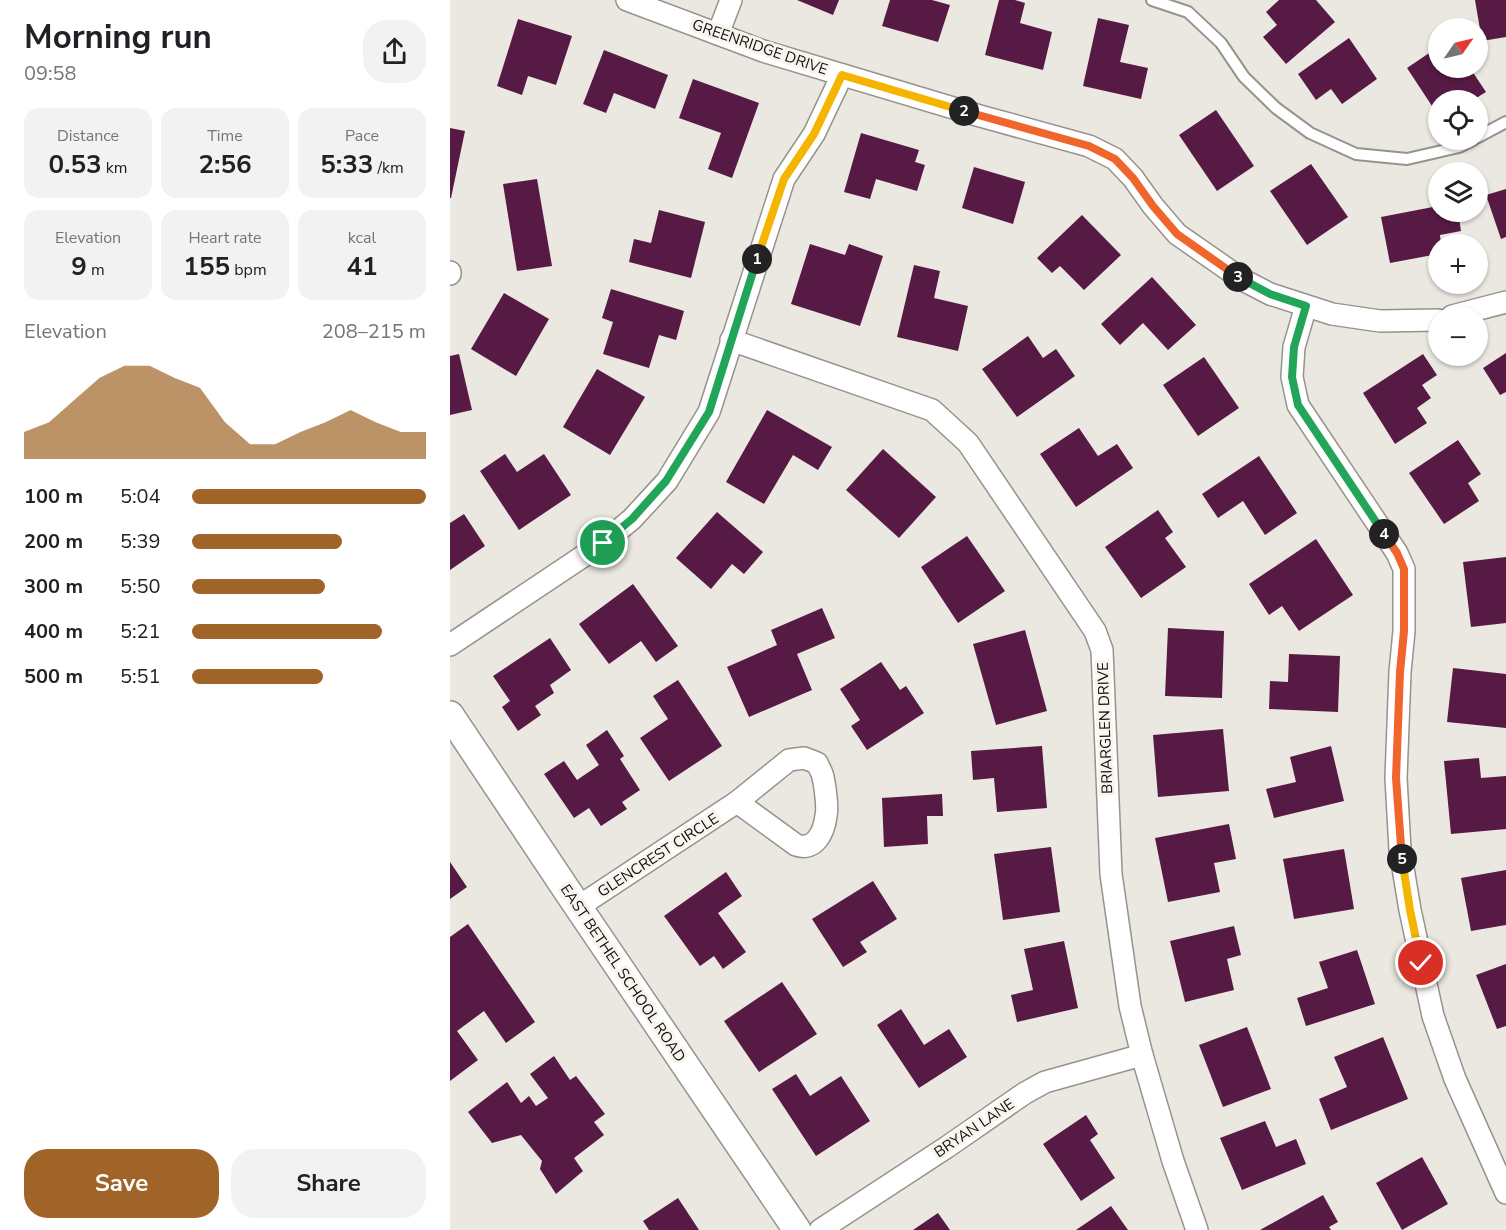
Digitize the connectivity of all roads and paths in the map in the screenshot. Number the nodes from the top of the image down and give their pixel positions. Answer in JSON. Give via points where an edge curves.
{"nodes":[{"id":1,"x":627,"y":0,"type":"edge"},
{"id":2,"x":731,"y":0,"type":"edge"},
{"id":3,"x":1152,"y":0,"type":"edge"},
{"id":4,"x":718,"y":34,"type":"junction"},
{"id":5,"x":842,"y":75,"type":"junction"},
{"id":6,"x":1506,"y":122,"type":"edge"},
{"id":7,"x":1488,"y":132,"type":"edge"},
{"id":8,"x":1446,"y":150,"type":"edge"},
{"id":9,"x":1506,"y":302,"type":"edge"},
{"id":10,"x":1306,"y":306,"type":"junction"},
{"id":11,"x":1488,"y":307,"type":"edge"},
{"id":12,"x":1428,"y":320,"type":"edge"},
{"id":13,"x":731,"y":340,"type":"junction"},
{"id":14,"x":450,"y":645,"type":"edge"},
{"id":15,"x":450,"y":715,"type":"edge"},
{"id":16,"x":738,"y":802,"type":"junction"},
{"id":17,"x":578,"y":907,"type":"junction"},
{"id":18,"x":1142,"y":1056,"type":"junction"},
{"id":19,"x":1506,"y":1193,"type":"edge"},
{"id":20,"x":797,"y":1230,"type":"edge"},
{"id":21,"x":820,"y":1230,"type":"edge"},
{"id":22,"x":1197,"y":1230,"type":"edge"}],
"edges":[{"from":1,"to":4,"type":"street","name":"GREENRIDGE DRIVE"},
{"from":2,"to":4,"type":"street"},
{"from":3,"to":8,"type":"lane","via":[[1188,12],[1221,43],[1244,77],[1310,133],[1356,154],[1407,159]]},
{"from":4,"to":5,"type":"street","name":"GREENRIDGE DRIVE"},
{"from":5,"to":10,"type":"street","name":"GREENRIDGE DRIVE","via":[[1089,146],[1115,159],[1177,234],[1243,280]]},
{"from":5,"to":13,"type":"street","via":[[814,134],[784,179]]},
{"from":6,"to":7,"type":"lane"},
{"from":9,"to":11,"type":"street"},
{"from":10,"to":12,"type":"street","name":"GREENRIDGE DRIVE","via":[[1380,321]]},
{"from":10,"to":19,"type":"street","via":[[1294,347],[1292,377],[1298,405],[1404,569],[1396,778],[1400,850],[1408,900],[1433,1016],[1455,1079]]},
{"from":13,"to":14,"type":"street","via":[[709,412],[666,481],[632,519],[603,543]]},
{"from":13,"to":18,"type":"street","name":"BRIARGLEN DRIVE","via":[[932,410],[968,443],[1095,631],[1101,650],[1111,874],[1130,1006]]},
{"from":15,"to":17,"type":"street","name":"EAST BETHEL SCHOOL ROAD"},
{"from":16,"to":16,"type":"street","name":"GLENCREST CIRCLE","via":[[789,760],[804,758],[817,763],[823,776],[827,815],[818,838],[802,847]]},
{"from":16,"to":17,"type":"street","name":"GLENCREST CIRCLE"},
{"from":17,"to":20,"type":"street","name":"EAST BETHEL SCHOOL ROAD"},
{"from":18,"to":21,"type":"street","name":"BRYAN LANE","via":[[1045,1082]]},
{"from":18,"to":22,"type":"street","name":"BRIARGLEN DRIVE"}]}
